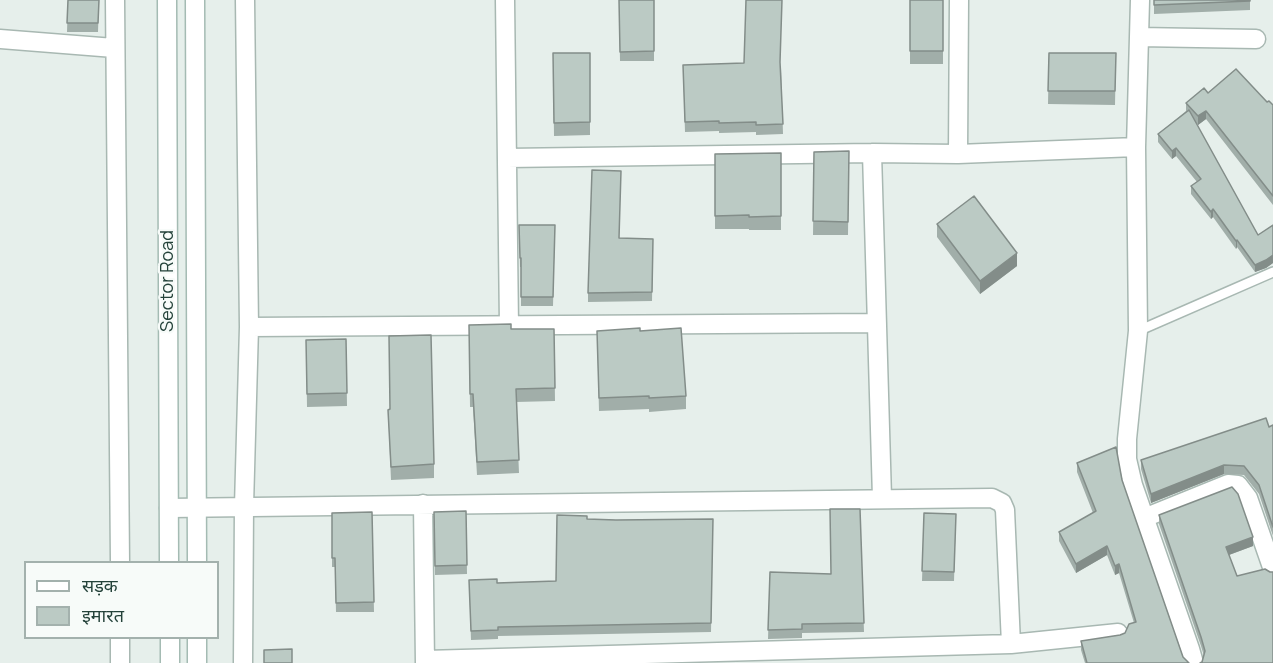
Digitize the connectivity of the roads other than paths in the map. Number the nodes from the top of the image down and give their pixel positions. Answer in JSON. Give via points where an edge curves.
{"nodes":[{"id":1,"x":115,"y":0,"type":"edge"},
{"id":2,"x":167,"y":0,"type":"edge"},
{"id":3,"x":195,"y":0,"type":"edge"},
{"id":4,"x":245,"y":0,"type":"edge"},
{"id":5,"x":505,"y":0,"type":"edge"},
{"id":6,"x":959,"y":0,"type":"edge"},
{"id":7,"x":1140,"y":0,"type":"edge"},
{"id":8,"x":1139,"y":37,"type":"junction"},
{"id":9,"x":0,"y":39,"type":"edge"},
{"id":10,"x":1256,"y":39,"type":"dead end"},
{"id":11,"x":114,"y":48,"type":"junction"},
{"id":12,"x":1136,"y":147,"type":"junction"},
{"id":13,"x":872,"y":153,"type":"junction"},
{"id":14,"x":958,"y":154,"type":"junction"},
{"id":15,"x":507,"y":158,"type":"junction"},
{"id":16,"x":1273,"y":272,"type":"edge"},
{"id":17,"x":877,"y":323,"type":"junction"},
{"id":18,"x":508,"y":326,"type":"junction"},
{"id":19,"x":249,"y":327,"type":"junction"},
{"id":20,"x":1138,"y":331,"type":"junction"},
{"id":21,"x":882,"y":498,"type":"junction"},
{"id":22,"x":423,"y":504,"type":"junction"},
{"id":23,"x":244,"y":506,"type":"junction"},
{"id":24,"x":169,"y":508,"type":"junction"},
{"id":25,"x":197,"y":508,"type":"junction"},
{"id":26,"x":1144,"y":518,"type":"junction"},
{"id":27,"x":120,"y":561,"type":"edge"},
{"id":28,"x":169,"y":561,"type":"edge"},
{"id":29,"x":197,"y":561,"type":"edge"},
{"id":30,"x":1273,"y":570,"type":"edge"},
{"id":31,"x":1118,"y":633,"type":"edge"},
{"id":32,"x":120,"y":639,"type":"edge"},
{"id":33,"x":170,"y":639,"type":"edge"},
{"id":34,"x":197,"y":639,"type":"edge"},
{"id":35,"x":1011,"y":644,"type":"junction"},
{"id":36,"x":696,"y":657,"type":"edge"},
{"id":37,"x":570,"y":659,"type":"edge"},
{"id":38,"x":425,"y":662,"type":"edge"},
{"id":39,"x":120,"y":663,"type":"edge"},
{"id":40,"x":170,"y":663,"type":"edge"},
{"id":41,"x":198,"y":663,"type":"edge"},
{"id":42,"x":243,"y":663,"type":"edge"},
{"id":43,"x":1194,"y":663,"type":"edge"}],
"edges":[{"from":1,"to":11,"type":"street"},
{"from":2,"to":24,"type":"street","name":"Sector Road"},
{"from":3,"to":25,"type":"street","name":"Sector Road"},
{"from":4,"to":19,"type":"street"},
{"from":5,"to":15,"type":"street"},
{"from":6,"to":14,"type":"street"},
{"from":7,"to":8,"type":"street"},
{"from":8,"to":10,"type":"street"},
{"from":8,"to":12,"type":"street"},
{"from":9,"to":11,"type":"street"},
{"from":11,"to":27,"type":"street"},
{"from":12,"to":14,"type":"street"},
{"from":12,"to":20,"type":"street"},
{"from":13,"to":14,"type":"street"},
{"from":13,"to":15,"type":"street"},
{"from":13,"to":17,"type":"street"},
{"from":15,"to":18,"type":"street"},
{"from":16,"to":20,"type":"lane"},
{"from":17,"to":18,"type":"street"},
{"from":17,"to":21,"type":"street"},
{"from":18,"to":19,"type":"street"},
{"from":19,"to":23,"type":"street"},
{"from":20,"to":26,"type":"street","via":[[1127,459]]},
{"from":21,"to":22,"type":"street"},
{"from":21,"to":35,"type":"street","via":[[983,497],[1002,503]]},
{"from":22,"to":23,"type":"street"},
{"from":22,"to":38,"type":"street"},
{"from":23,"to":25,"type":"street"},
{"from":23,"to":42,"type":"street"},
{"from":24,"to":25,"type":"street"},
{"from":24,"to":28,"type":"street","name":"Sector Road"},
{"from":25,"to":29,"type":"street","name":"Sector Road"},
{"from":26,"to":30,"type":"street","via":[[1228,484],[1238,485],[1248,498]]},
{"from":26,"to":43,"type":"street"},
{"from":31,"to":35,"type":"street"},
{"from":32,"to":39,"type":"street"},
{"from":33,"to":40,"type":"street"},
{"from":34,"to":41,"type":"street"},
{"from":35,"to":36,"type":"street"},
{"from":36,"to":37,"type":"street"},
{"from":37,"to":38,"type":"street"}]}
